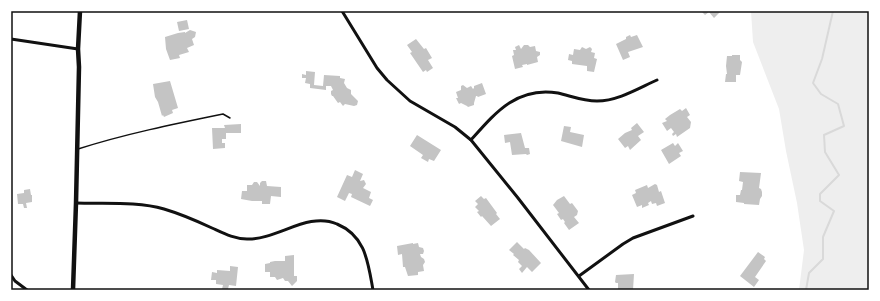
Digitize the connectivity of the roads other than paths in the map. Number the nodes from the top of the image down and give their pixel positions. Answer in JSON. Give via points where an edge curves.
{"nodes":[{"id":1,"x":80,"y":11,"type":"edge"},
{"id":2,"x":342,"y":11,"type":"edge"},
{"id":3,"x":11,"y":39,"type":"edge"},
{"id":4,"x":78,"y":49,"type":"junction"},
{"id":5,"x":657,"y":80,"type":"dead end"},
{"id":6,"x":230,"y":118,"type":"dead end"},
{"id":7,"x":471,"y":140,"type":"junction"},
{"id":8,"x":78,"y":149,"type":"junction"},
{"id":9,"x":76,"y":203,"type":"junction"},
{"id":10,"x":693,"y":216,"type":"dead end"},
{"id":11,"x":11,"y":275,"type":"edge"},
{"id":12,"x":579,"y":276,"type":"junction"},
{"id":13,"x":27,"y":290,"type":"edge"},
{"id":14,"x":73,"y":290,"type":"edge"},
{"id":15,"x":373,"y":290,"type":"edge"},
{"id":16,"x":589,"y":290,"type":"edge"}],
"edges":[{"from":1,"to":4,"type":"main road"},
{"from":2,"to":7,"type":"street","via":[[377,68],[398,91]]},
{"from":3,"to":4,"type":"street"},
{"from":4,"to":8,"type":"main road"},
{"from":5,"to":7,"type":"street","via":[[617,97],[598,101],[556,93],[524,95],[502,107]]},
{"from":6,"to":8,"type":"lane","via":[[223,114]]},
{"from":7,"to":12,"type":"street"},
{"from":8,"to":9,"type":"main road"},
{"from":9,"to":14,"type":"main road"},
{"from":9,"to":15,"type":"street","via":[[137,204],[164,208],[242,239],[257,240],[303,224],[328,221],[345,228],[364,249]]},
{"from":10,"to":12,"type":"street","via":[[633,238]]},
{"from":11,"to":13,"type":"street"},
{"from":12,"to":16,"type":"street"}]}
